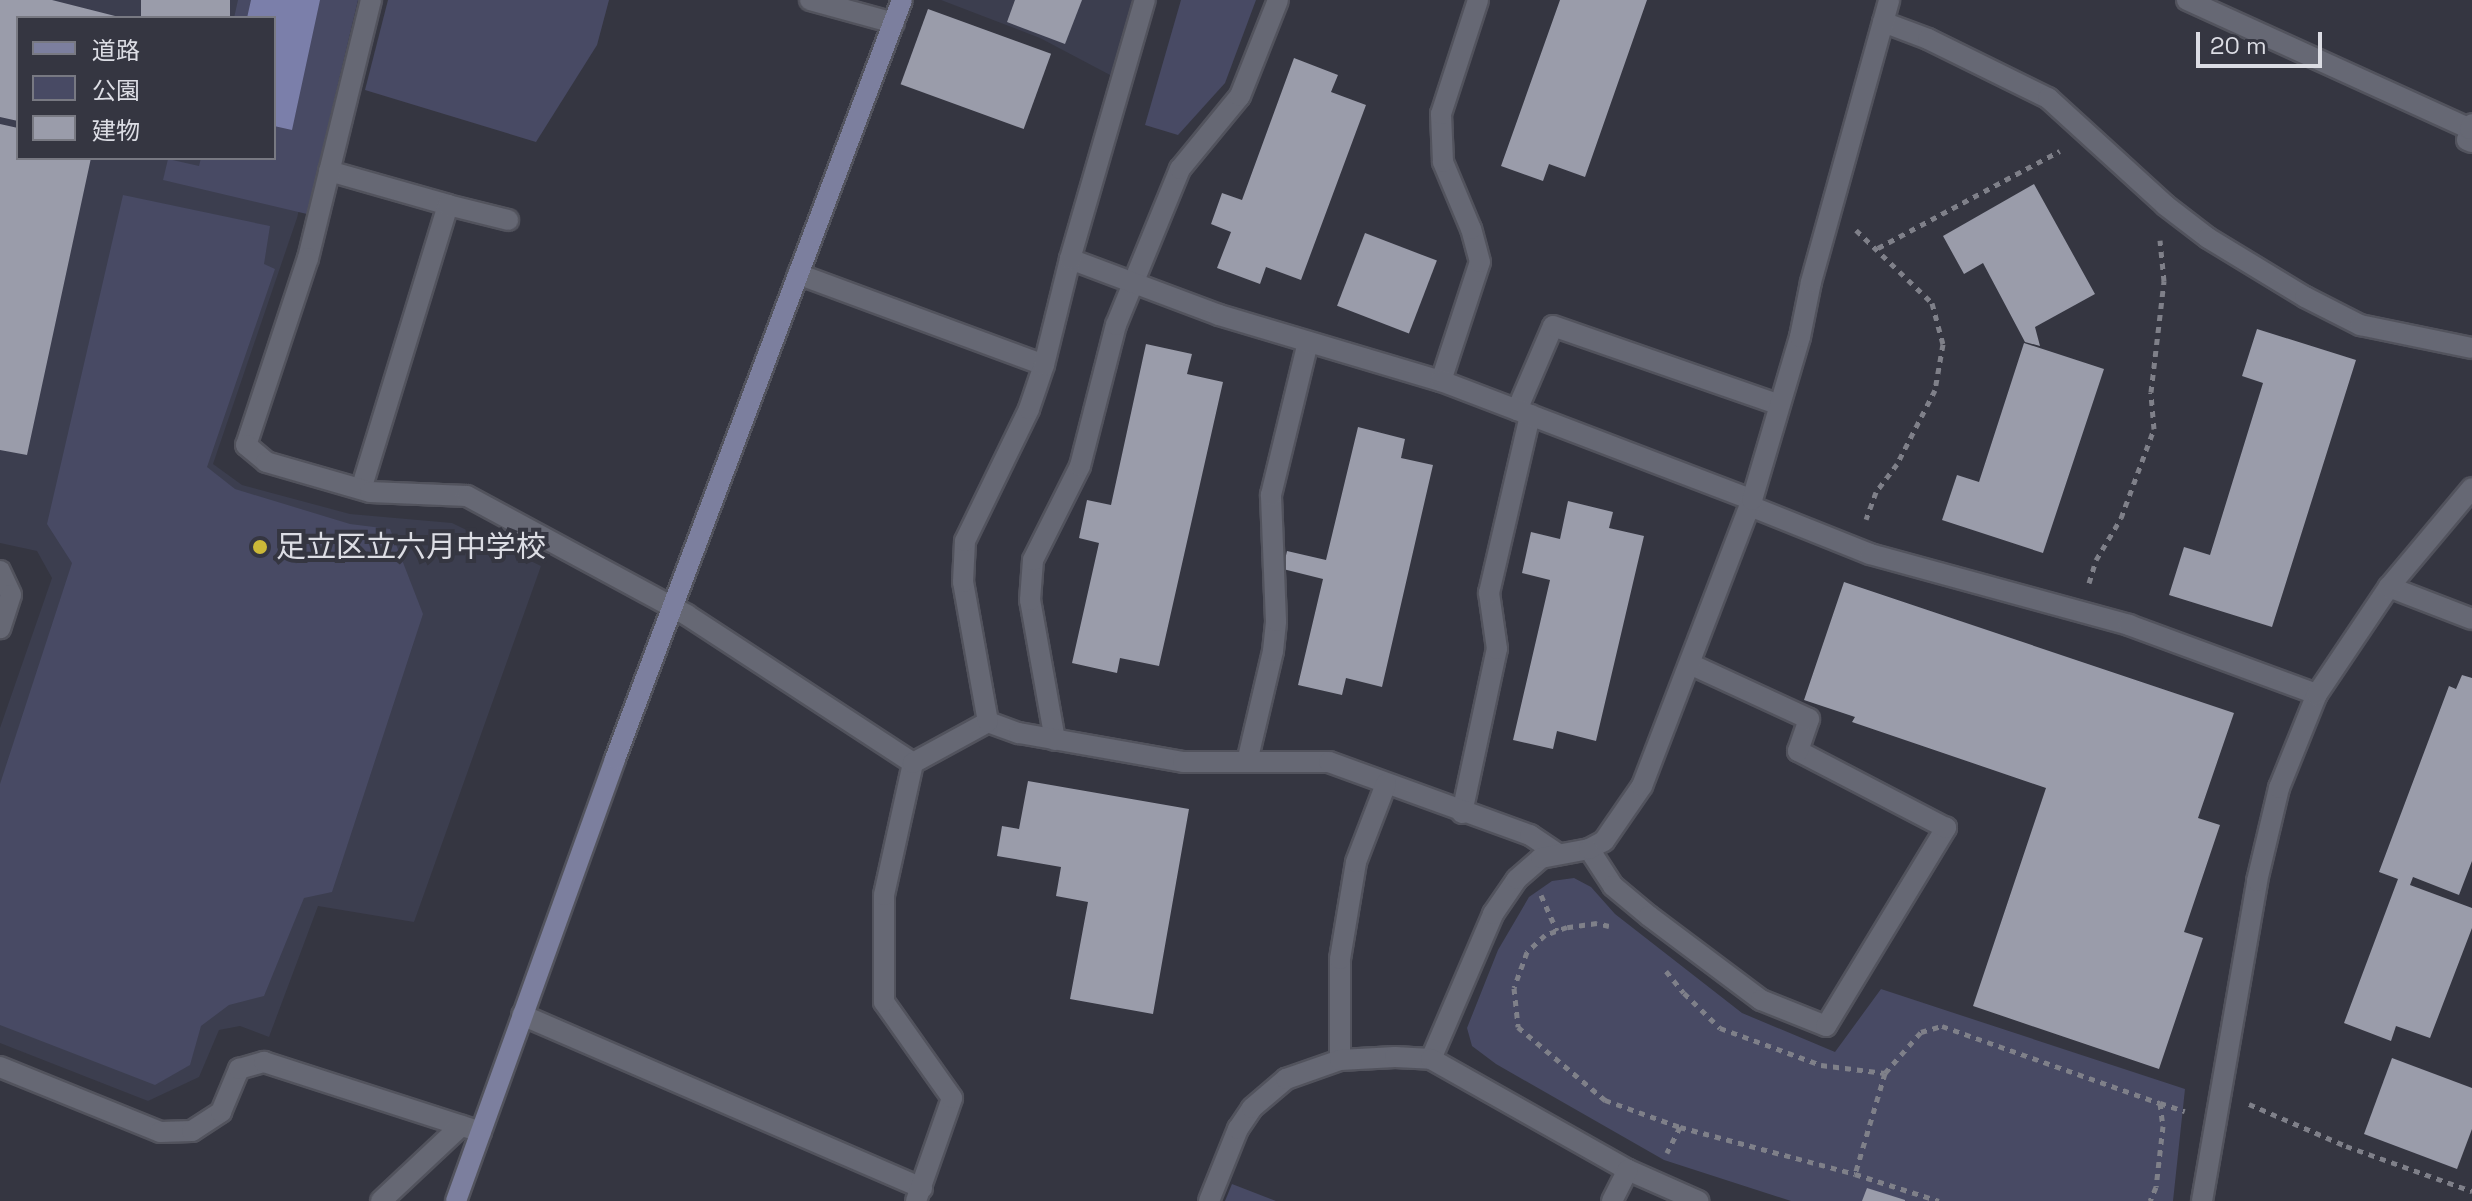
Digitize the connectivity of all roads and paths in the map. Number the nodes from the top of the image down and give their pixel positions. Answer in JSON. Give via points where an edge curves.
{"nodes":[{"id":1,"x":371,"y":0,"type":"edge"},
{"id":2,"x":810,"y":0,"type":"edge"},
{"id":3,"x":902,"y":0,"type":"edge"},
{"id":4,"x":1145,"y":0,"type":"edge"},
{"id":5,"x":1278,"y":0,"type":"edge"},
{"id":6,"x":1478,"y":0,"type":"edge"},
{"id":7,"x":1889,"y":0,"type":"edge"},
{"id":8,"x":2187,"y":0,"type":"edge"},
{"id":9,"x":1883,"y":22,"type":"junction"},
{"id":10,"x":894,"y":23,"type":"junction"},
{"id":11,"x":2471,"y":132,"type":"edge"},
{"id":12,"x":2070,"y":145,"type":"dead end"},
{"id":13,"x":329,"y":171,"type":"junction"},
{"id":14,"x":448,"y":205,"type":"junction"},
{"id":15,"x":2165,"y":205,"type":"junction"},
{"id":16,"x":1830,"y":209,"type":"junction"},
{"id":17,"x":508,"y":220,"type":"dead end"},
{"id":18,"x":1878,"y":248,"type":"junction"},
{"id":19,"x":1070,"y":259,"type":"junction"},
{"id":20,"x":798,"y":274,"type":"junction"},
{"id":21,"x":1132,"y":282,"type":"junction"},
{"id":22,"x":1308,"y":342,"type":"junction"},
{"id":23,"x":2472,"y":348,"type":"edge"},
{"id":24,"x":1044,"y":365,"type":"junction"},
{"id":25,"x":1441,"y":381,"type":"junction"},
{"id":26,"x":1780,"y":405,"type":"junction"},
{"id":27,"x":1524,"y":412,"type":"junction"},
{"id":28,"x":2472,"y":488,"type":"edge"},
{"id":29,"x":361,"y":489,"type":"junction"},
{"id":30,"x":1751,"y":503,"type":"junction"},
{"id":31,"x":1854,"y":548,"type":"junction"},
{"id":32,"x":0,"y":571,"type":"edge"},
{"id":33,"x":2389,"y":587,"type":"junction"},
{"id":34,"x":673,"y":607,"type":"junction"},
{"id":35,"x":2081,"y":611,"type":"junction"},
{"id":36,"x":2472,"y":619,"type":"edge"},
{"id":37,"x":0,"y":628,"type":"edge"},
{"id":38,"x":1690,"y":664,"type":"junction"},
{"id":39,"x":2317,"y":694,"type":"junction"},
{"id":40,"x":988,"y":722,"type":"junction"},
{"id":41,"x":1055,"y":740,"type":"junction"},
{"id":42,"x":1247,"y":762,"type":"junction"},
{"id":43,"x":913,"y":763,"type":"junction"},
{"id":44,"x":1386,"y":784,"type":"junction"},
{"id":45,"x":1462,"y":813,"type":"junction"},
{"id":46,"x":1589,"y":849,"type":"junction"},
{"id":47,"x":1558,"y":854,"type":"junction"},
{"id":48,"x":1538,"y":887,"type":"dead end"},
{"id":49,"x":1557,"y":931,"type":"dead end"},
{"id":50,"x":522,"y":1015,"type":"junction"},
{"id":51,"x":1431,"y":1059,"type":"junction"},
{"id":52,"x":1340,"y":1060,"type":"junction"},
{"id":53,"x":0,"y":1067,"type":"edge"},
{"id":54,"x":1885,"y":1073,"type":"dead end"},
{"id":55,"x":2160,"y":1103,"type":"dead end"},
{"id":56,"x":2246,"y":1103,"type":"dead end"},
{"id":57,"x":2196,"y":1114,"type":"dead end"},
{"id":58,"x":1680,"y":1127,"type":"dead end"},
{"id":59,"x":471,"y":1129,"type":"junction"},
{"id":60,"x":1628,"y":1170,"type":"junction"},
{"id":61,"x":1855,"y":1174,"type":"junction"},
{"id":62,"x":2472,"y":1191,"type":"edge"},
{"id":63,"x":919,"y":1194,"type":"edge"},
{"id":64,"x":381,"y":1201,"type":"edge"},
{"id":65,"x":456,"y":1201,"type":"edge"},
{"id":66,"x":1209,"y":1201,"type":"edge"},
{"id":67,"x":1612,"y":1201,"type":"edge"},
{"id":68,"x":1698,"y":1201,"type":"edge"},
{"id":69,"x":1939,"y":1201,"type":"edge"},
{"id":70,"x":2202,"y":1201,"type":"edge"}],
"edges":[{"from":1,"to":13,"type":"street"},
{"from":2,"to":10,"type":"street"},
{"from":3,"to":10,"type":"street"},
{"from":4,"to":19,"type":"street"},
{"from":5,"to":21,"type":"street","via":[[1240,96],[1180,169]]},
{"from":6,"to":25,"type":"street","via":[[1441,114],[1443,162],[1480,262]]},
{"from":7,"to":9,"type":"street"},
{"from":8,"to":11,"type":"street"},
{"from":9,"to":15,"type":"street","via":[[2048,98]]},
{"from":9,"to":16,"type":"street"},
{"from":10,"to":20,"type":"street"},
{"from":12,"to":18,"type":"path"},
{"from":13,"to":14,"type":"street"},
{"from":13,"to":29,"type":"street","via":[[308,258],[246,445],[266,462]]},
{"from":14,"to":17,"type":"street"},
{"from":14,"to":29,"type":"street"},
{"from":15,"to":23,"type":"street","via":[[2232,253],[2360,325]]},
{"from":15,"to":35,"type":"path","via":[[2159,247],[2164,281],[2151,392],[2154,429],[2121,518],[2096,560]]},
{"from":16,"to":18,"type":"path"},
{"from":16,"to":26,"type":"street"},
{"from":18,"to":31,"type":"path","via":[[1932,303],[1943,344],[1935,390],[1897,464],[1876,492]]},
{"from":19,"to":21,"type":"street"},
{"from":19,"to":24,"type":"street"},
{"from":20,"to":24,"type":"street"},
{"from":20,"to":34,"type":"street"},
{"from":21,"to":22,"type":"street"},
{"from":21,"to":41,"type":"street","via":[[1116,325],[1088,444],[1029,576]]},
{"from":22,"to":25,"type":"street"},
{"from":22,"to":42,"type":"street","via":[[1271,495],[1276,621]]},
{"from":24,"to":40,"type":"street","via":[[1029,409],[965,541],[963,582]]},
{"from":25,"to":27,"type":"street"},
{"from":26,"to":27,"type":"street","via":[[1553,326]]},
{"from":26,"to":30,"type":"street"},
{"from":27,"to":30,"type":"street"},
{"from":27,"to":45,"type":"street","via":[[1489,593],[1497,649]]},
{"from":28,"to":33,"type":"street"},
{"from":29,"to":34,"type":"street","via":[[467,496]]},
{"from":30,"to":31,"type":"street"},
{"from":30,"to":38,"type":"street"},
{"from":31,"to":35,"type":"street"},
{"from":32,"to":37,"type":"street","via":[[11,595]]},
{"from":33,"to":36,"type":"street"},
{"from":33,"to":39,"type":"street"},
{"from":34,"to":43,"type":"street"},
{"from":34,"to":50,"type":"street"},
{"from":35,"to":39,"type":"street"},
{"from":38,"to":46,"type":"street","via":[[1642,786],[1604,841]]},
{"from":38,"to":46,"type":"street","via":[[1809,719],[1798,751],[1946,828],[1826,1026],[1761,1000],[1613,886]]},
{"from":39,"to":70,"type":"street","via":[[2279,788],[2257,881]]},
{"from":40,"to":41,"type":"street"},
{"from":40,"to":43,"type":"street"},
{"from":41,"to":42,"type":"street","via":[[1183,762]]},
{"from":42,"to":44,"type":"street","via":[[1329,762]]},
{"from":43,"to":63,"type":"street","via":[[884,895],[884,1002],[952,1098]]},
{"from":44,"to":45,"type":"street"},
{"from":44,"to":52,"type":"street","via":[[1356,862],[1340,959]]},
{"from":45,"to":47,"type":"street","via":[[1530,835]]},
{"from":46,"to":47,"type":"street"},
{"from":47,"to":51,"type":"street","via":[[1541,858],[1517,879],[1493,914]]},
{"from":48,"to":49,"type":"path"},
{"from":50,"to":59,"type":"street"},
{"from":50,"to":63,"type":"street"},
{"from":51,"to":52,"type":"street"},
{"from":51,"to":60,"type":"street"},
{"from":52,"to":66,"type":"street","via":[[1286,1079],[1252,1108]]},
{"from":53,"to":59,"type":"street","via":[[160,1132],[192,1131],[221,1112],[239,1069],[264,1062]]},
{"from":54,"to":61,"type":"path"},
{"from":55,"to":57,"type":"path"},
{"from":56,"to":62,"type":"path"},
{"from":58,"to":61,"type":"path"},
{"from":59,"to":64,"type":"street"},
{"from":59,"to":65,"type":"street"},
{"from":60,"to":67,"type":"street"},
{"from":60,"to":68,"type":"street"},
{"from":61,"to":69,"type":"path"}]}
